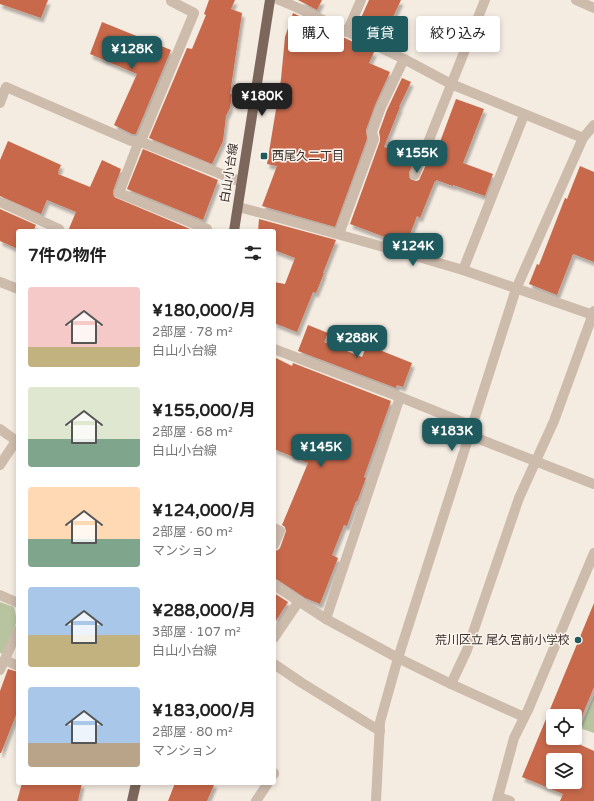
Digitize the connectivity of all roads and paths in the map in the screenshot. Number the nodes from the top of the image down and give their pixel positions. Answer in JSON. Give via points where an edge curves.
{"nodes":[{"id":1,"x":171,"y":0,"type":"edge"},
{"id":2,"x":270,"y":0,"type":"edge"},
{"id":3,"x":279,"y":0,"type":"edge"},
{"id":4,"x":361,"y":0,"type":"edge"},
{"id":5,"x":486,"y":0,"type":"edge"},
{"id":6,"x":576,"y":0,"type":"edge"},
{"id":7,"x":594,"y":8,"type":"edge"},
{"id":8,"x":347,"y":32,"type":"junction"},
{"id":9,"x":404,"y":59,"type":"junction"},
{"id":10,"x":451,"y":84,"type":"junction"},
{"id":11,"x":0,"y":103,"type":"edge"},
{"id":12,"x":524,"y":115,"type":"junction"},
{"id":13,"x":594,"y":125,"type":"edge"},
{"id":14,"x":583,"y":138,"type":"junction"},
{"id":15,"x":139,"y":141,"type":"junction"},
{"id":16,"x":414,"y":175,"type":"dead end"},
{"id":17,"x":241,"y":182,"type":"junction"},
{"id":18,"x":0,"y":202,"type":"edge"},
{"id":19,"x":238,"y":207,"type":"junction"},
{"id":20,"x":59,"y":229,"type":"edge"},
{"id":21,"x":206,"y":229,"type":"edge"},
{"id":22,"x":234,"y":229,"type":"edge"},
{"id":23,"x":339,"y":234,"type":"junction"},
{"id":24,"x":462,"y":270,"type":"junction"},
{"id":25,"x":0,"y":282,"type":"edge"},
{"id":26,"x":16,"y":288,"type":"edge"},
{"id":27,"x":516,"y":289,"type":"junction"},
{"id":28,"x":593,"y":313,"type":"edge"},
{"id":29,"x":276,"y":350,"type":"edge"},
{"id":30,"x":400,"y":397,"type":"junction"},
{"id":31,"x":0,"y":429,"type":"edge"},
{"id":32,"x":471,"y":430,"type":"junction"},
{"id":33,"x":16,"y":440,"type":"edge"},
{"id":34,"x":16,"y":442,"type":"edge"},
{"id":35,"x":536,"y":461,"type":"junction"},
{"id":36,"x":0,"y":464,"type":"edge"},
{"id":37,"x":594,"y":484,"type":"edge"},
{"id":38,"x":276,"y":529,"type":"edge"},
{"id":39,"x":276,"y":540,"type":"edge"},
{"id":40,"x":594,"y":553,"type":"edge"},
{"id":41,"x":276,"y":586,"type":"edge"},
{"id":42,"x":0,"y":595,"type":"edge"},
{"id":43,"x":299,"y":601,"type":"junction"},
{"id":44,"x":16,"y":602,"type":"edge"},
{"id":45,"x":326,"y":619,"type":"junction"},
{"id":46,"x":16,"y":634,"type":"edge"},
{"id":47,"x":276,"y":635,"type":"edge"},
{"id":48,"x":398,"y":658,"type":"junction"},
{"id":49,"x":2,"y":665,"type":"edge"},
{"id":50,"x":276,"y":665,"type":"edge"},
{"id":51,"x":16,"y":666,"type":"edge"},
{"id":52,"x":451,"y":684,"type":"junction"},
{"id":53,"x":524,"y":717,"type":"junction"},
{"id":54,"x":380,"y":731,"type":"junction"},
{"id":55,"x":136,"y":785,"type":"edge"},
{"id":56,"x":267,"y":785,"type":"edge"},
{"id":57,"x":498,"y":799,"type":"edge"},
{"id":58,"x":132,"y":801,"type":"edge"},
{"id":59,"x":256,"y":801,"type":"edge"},
{"id":60,"x":376,"y":801,"type":"edge"},
{"id":61,"x":510,"y":801,"type":"edge"}],
"edges":[{"from":1,"to":15,"type":"street","via":[[194,13]]},
{"from":2,"to":17,"type":"main road","name":"白山小台線"},
{"from":3,"to":8,"type":"street"},
{"from":4,"to":8,"type":"street"},
{"from":5,"to":10,"type":"street"},
{"from":6,"to":7,"type":"street"},
{"from":8,"to":9,"type":"street"},
{"from":9,"to":10,"type":"street"},
{"from":9,"to":23,"type":"street","via":[[381,106],[372,132],[374,139]]},
{"from":10,"to":12,"type":"street"},
{"from":10,"to":16,"type":"street"},
{"from":11,"to":15,"type":"street","via":[[6,87],[130,141]]},
{"from":12,"to":14,"type":"street"},
{"from":12,"to":24,"type":"street"},
{"from":13,"to":14,"type":"street"},
{"from":14,"to":27,"type":"street"},
{"from":15,"to":17,"type":"street"},
{"from":15,"to":21,"type":"street","via":[[119,193]]},
{"from":17,"to":19,"type":"main road","name":"白山小台線"},
{"from":18,"to":20,"type":"street"},
{"from":19,"to":22,"type":"main road","name":"白山小台線"},
{"from":19,"to":23,"type":"street"},
{"from":23,"to":24,"type":"street"},
{"from":24,"to":27,"type":"street"},
{"from":25,"to":26,"type":"street"},
{"from":27,"to":28,"type":"street"},
{"from":27,"to":32,"type":"street"},
{"from":28,"to":35,"type":"street","via":[[554,421]]},
{"from":29,"to":30,"type":"street"},
{"from":30,"to":32,"type":"street"},
{"from":30,"to":45,"type":"street"},
{"from":31,"to":33,"type":"street"},
{"from":32,"to":35,"type":"street"},
{"from":32,"to":48,"type":"street"},
{"from":34,"to":36,"type":"street"},
{"from":35,"to":37,"type":"street"},
{"from":35,"to":52,"type":"street","via":[[519,498],[467,650]]},
{"from":38,"to":39,"type":"street","via":[[280,531]]},
{"from":40,"to":53,"type":"street"},
{"from":41,"to":43,"type":"street"},
{"from":42,"to":44,"type":"street"},
{"from":43,"to":45,"type":"street"},
{"from":43,"to":47,"type":"street"},
{"from":45,"to":48,"type":"street"},
{"from":46,"to":49,"type":"street"},
{"from":48,"to":52,"type":"street"},
{"from":48,"to":54,"type":"street","via":[[380,722]]},
{"from":49,"to":51,"type":"street"},
{"from":50,"to":54,"type":"street"},
{"from":52,"to":53,"type":"street"},
{"from":53,"to":57,"type":"street","via":[[514,738]]},
{"from":54,"to":60,"type":"street"},
{"from":55,"to":58,"type":"main road"},
{"from":56,"to":59,"type":"street"},
{"from":57,"to":61,"type":"street"}]}
